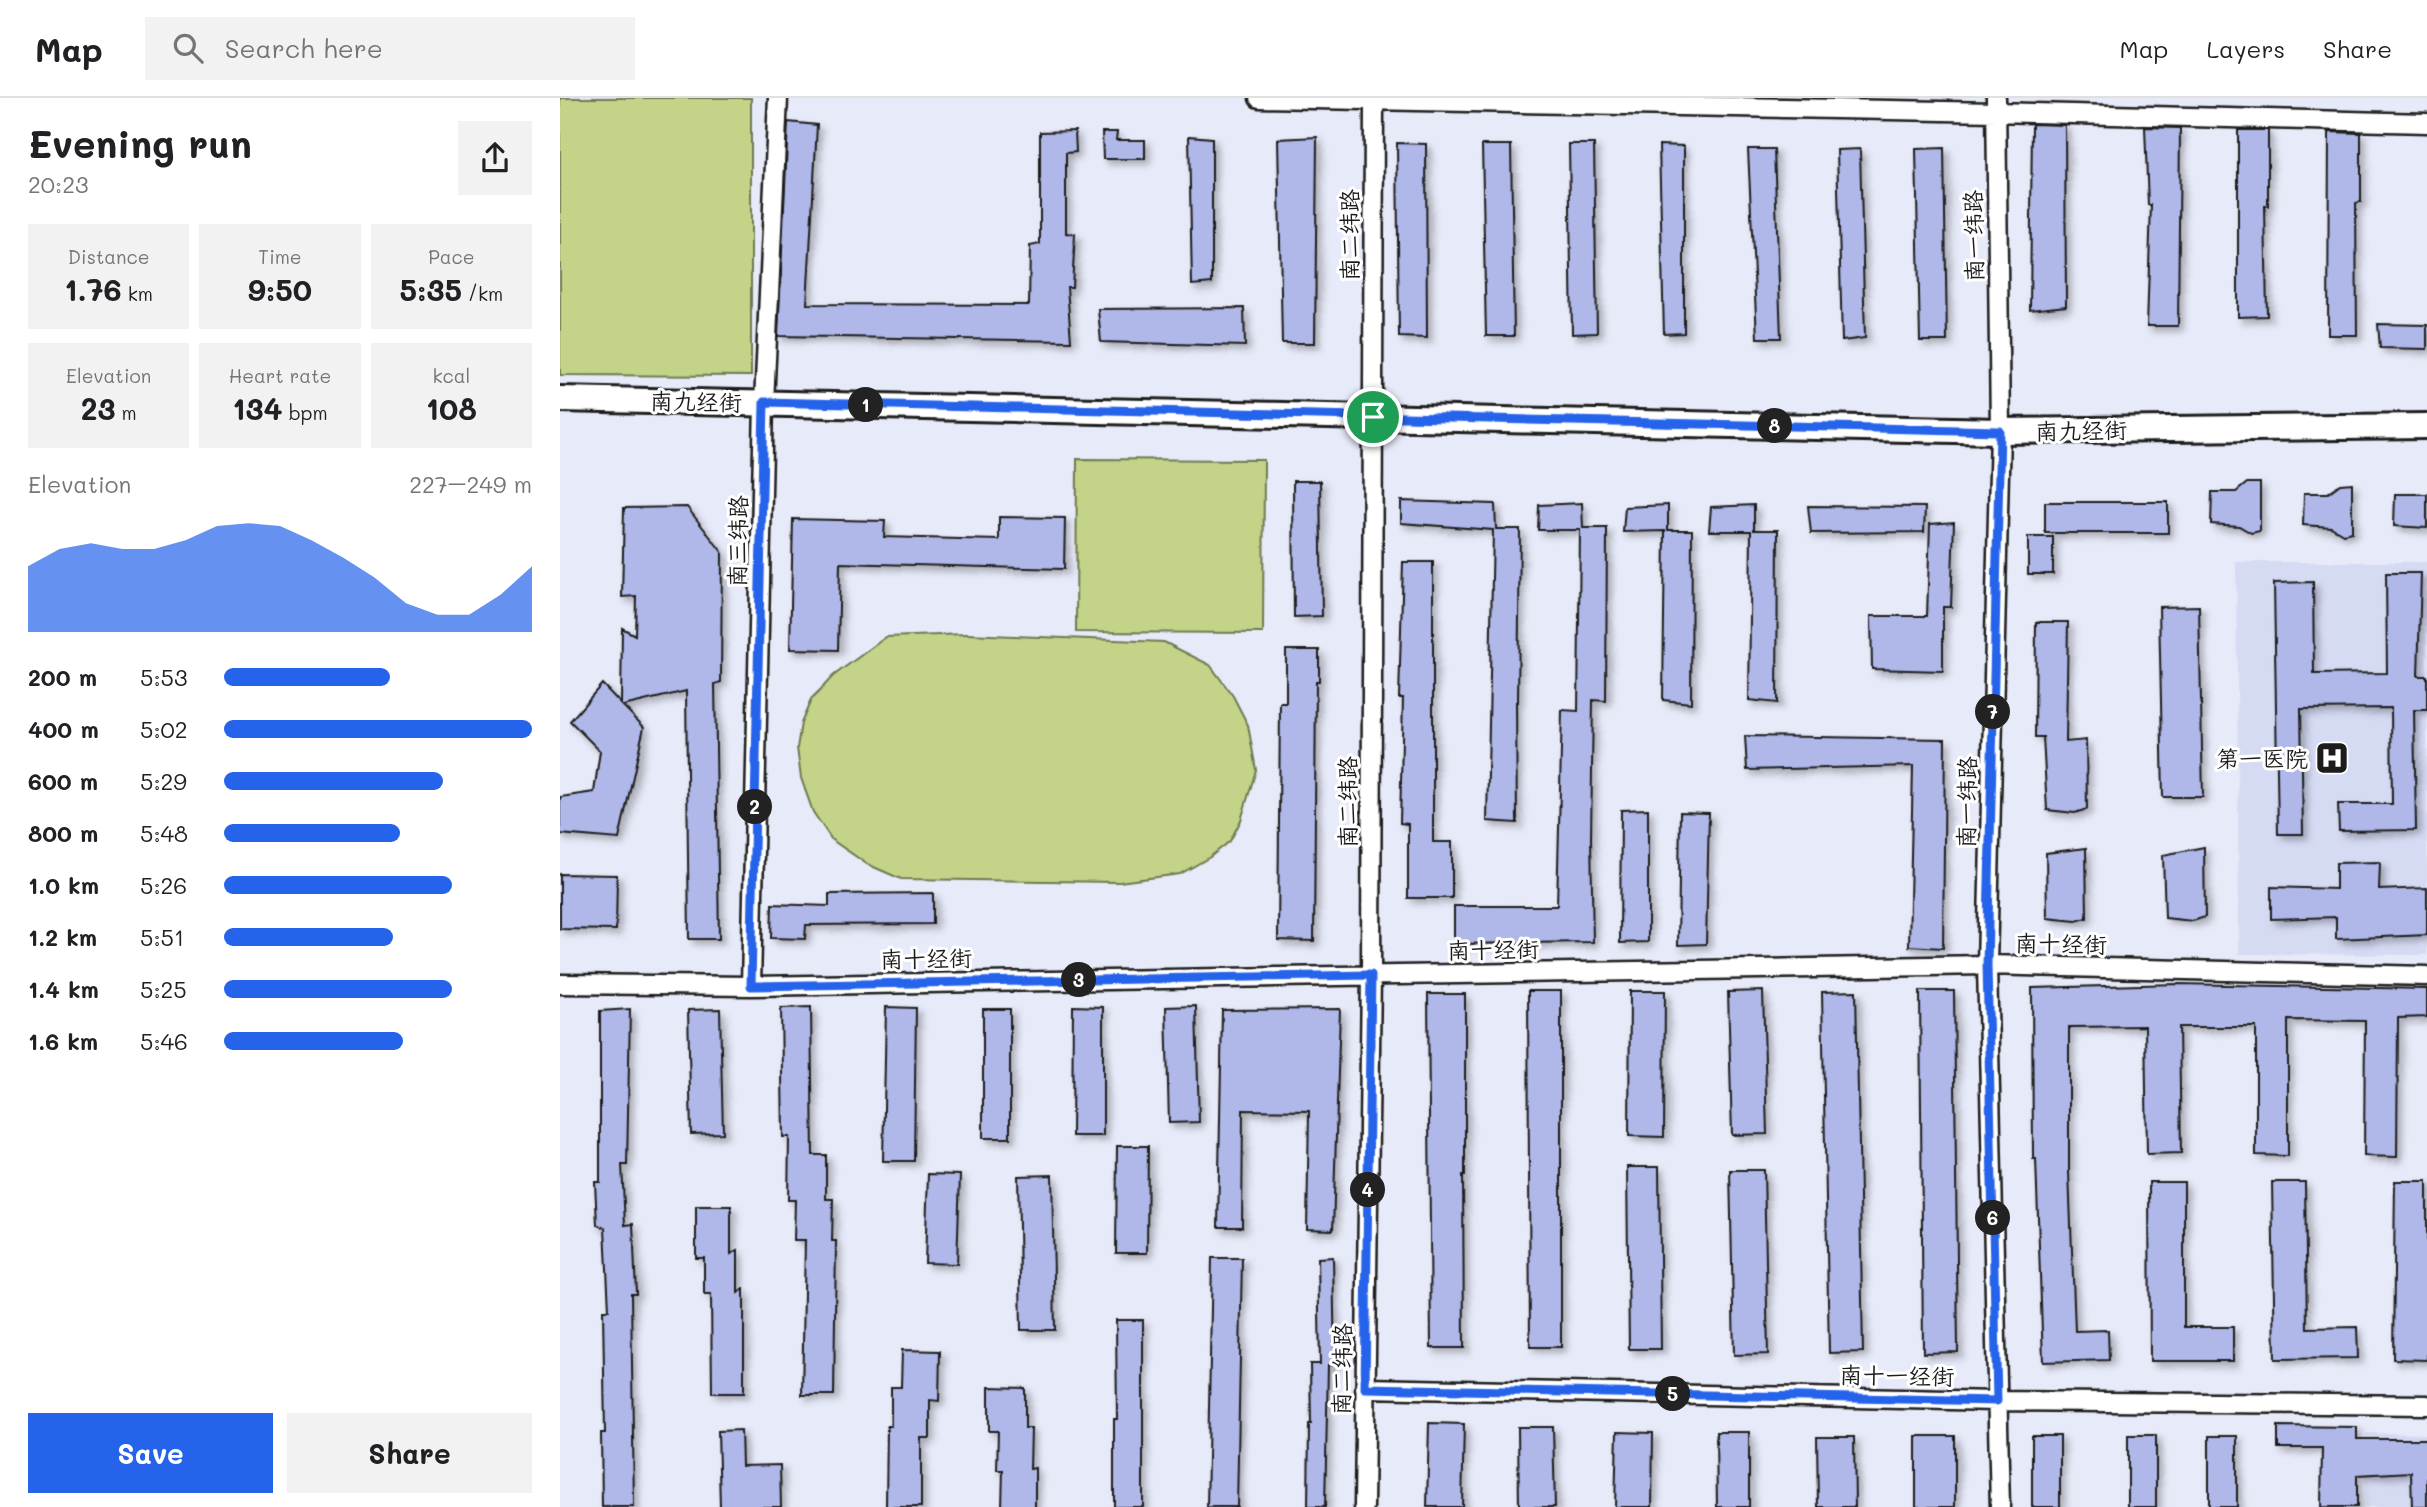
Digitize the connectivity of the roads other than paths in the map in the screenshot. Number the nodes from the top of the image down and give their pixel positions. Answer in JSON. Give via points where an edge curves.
{"nodes":[{"id":1,"x":778,"y":98,"type":"edge"},
{"id":2,"x":1259,"y":98,"type":"edge"},
{"id":3,"x":1374,"y":99,"type":"edge"},
{"id":4,"x":1996,"y":105,"type":"edge"},
{"id":5,"x":2427,"y":123,"type":"edge"},
{"id":6,"x":560,"y":398,"type":"edge"},
{"id":7,"x":764,"y":402,"type":"junction"},
{"id":8,"x":1373,"y":417,"type":"junction"},
{"id":9,"x":2427,"y":426,"type":"edge"},
{"id":10,"x":2000,"y":431,"type":"junction"},
{"id":11,"x":1987,"y":965,"type":"junction"},
{"id":12,"x":1371,"y":975,"type":"junction"},
{"id":13,"x":2427,"y":976,"type":"edge"},
{"id":14,"x":560,"y":984,"type":"edge"},
{"id":15,"x":751,"y":986,"type":"junction"},
{"id":16,"x":1365,"y":1388,"type":"junction"},
{"id":17,"x":1997,"y":1401,"type":"junction"},
{"id":18,"x":2427,"y":1405,"type":"edge"},
{"id":19,"x":1364,"y":1507,"type":"edge"},
{"id":20,"x":2000,"y":1507,"type":"edge"}],
"edges":[{"from":1,"to":7,"type":"street","name":"南三纬路"},
{"from":2,"to":3,"type":"street"},
{"from":3,"to":4,"type":"street"},
{"from":3,"to":8,"type":"street","name":"南二纬路"},
{"from":4,"to":5,"type":"street"},
{"from":4,"to":10,"type":"street","name":"南一纬路"},
{"from":6,"to":7,"type":"main road","name":"南九经街"},
{"from":7,"to":8,"type":"main road","name":"南九经街"},
{"from":7,"to":15,"type":"street","name":"南三纬路"},
{"from":8,"to":10,"type":"main road","name":"南九经街"},
{"from":8,"to":12,"type":"street","name":"南二纬路"},
{"from":9,"to":10,"type":"main road","name":"南九经街"},
{"from":10,"to":11,"type":"street","name":"南一纬路"},
{"from":11,"to":12,"type":"street","name":"南十经街"},
{"from":11,"to":13,"type":"street","name":"南十经街"},
{"from":11,"to":17,"type":"street","name":"南一纬路"},
{"from":12,"to":15,"type":"street","name":"南十经街"},
{"from":12,"to":16,"type":"street","name":"南二纬路"},
{"from":14,"to":15,"type":"street","name":"南十经街"},
{"from":16,"to":17,"type":"street","name":"南十一经街"},
{"from":16,"to":19,"type":"street","name":"南二纬路"},
{"from":17,"to":18,"type":"street","name":"南十一经街"},
{"from":17,"to":20,"type":"street","name":"南一纬路"}]}
